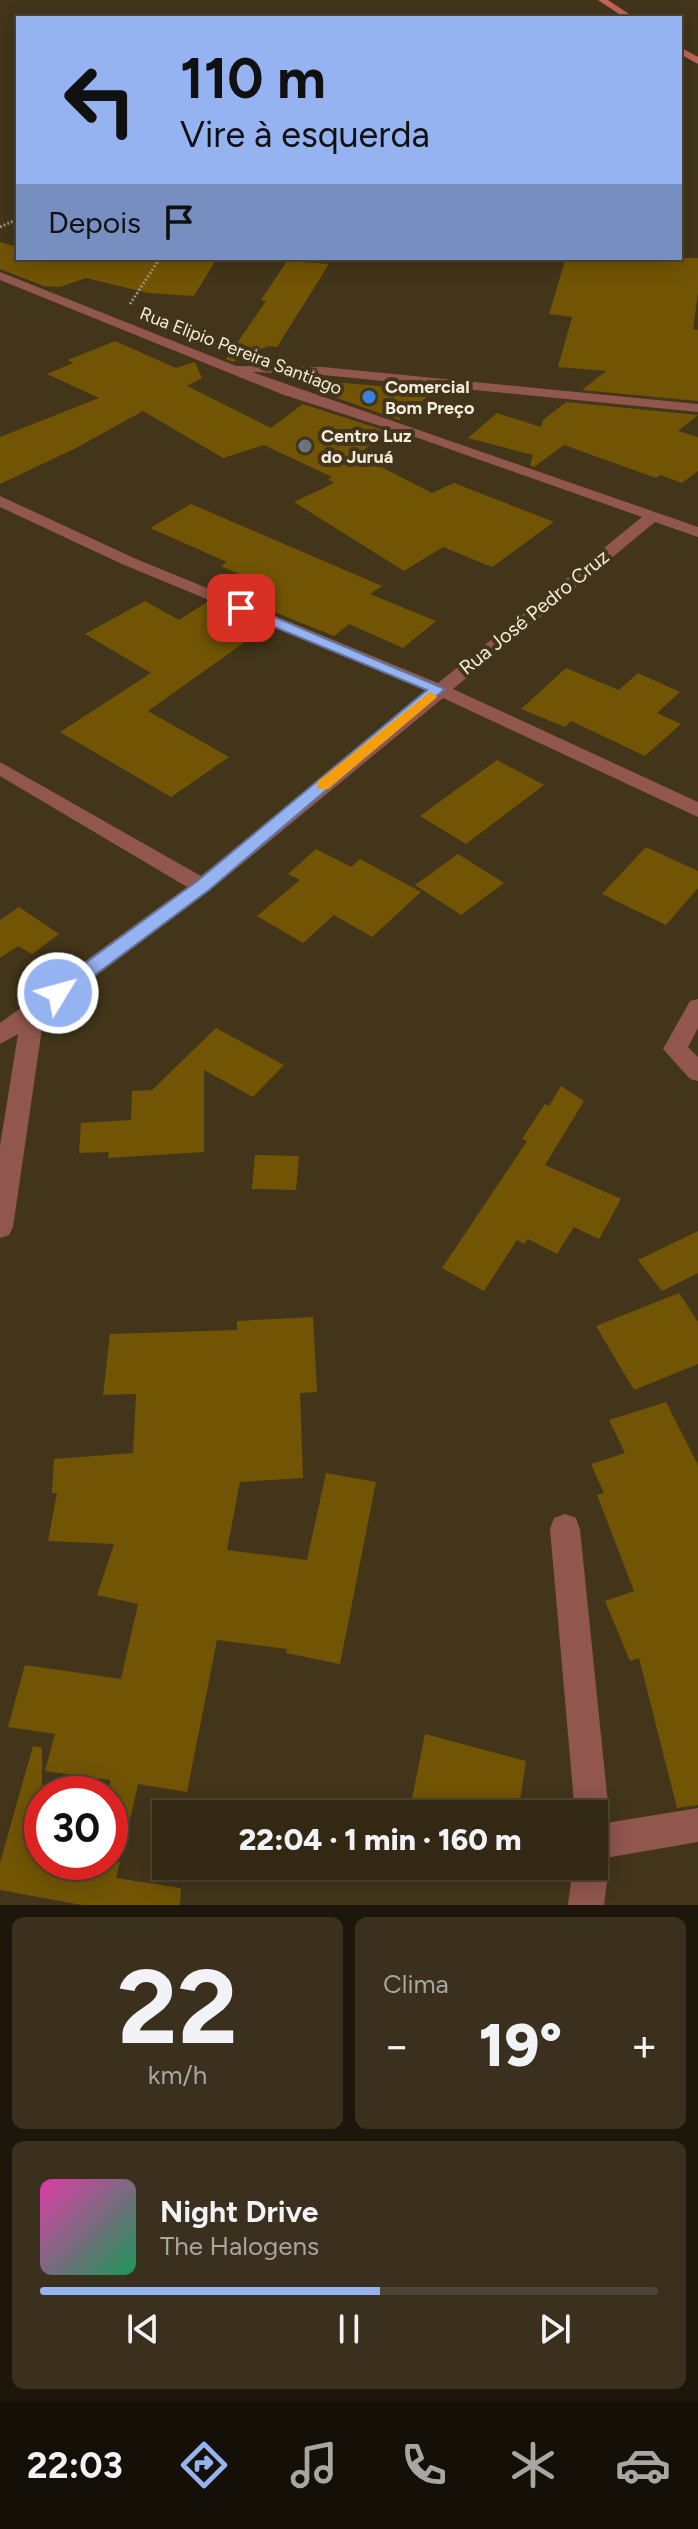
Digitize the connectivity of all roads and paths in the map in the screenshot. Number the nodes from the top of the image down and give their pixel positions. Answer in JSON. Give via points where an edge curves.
{"nodes":[{"id":1,"x":602,"y":0,"type":"edge"},
{"id":2,"x":628,"y":16,"type":"edge"},
{"id":3,"x":159,"y":260,"type":"edge"},
{"id":4,"x":0,"y":276,"type":"edge"},
{"id":5,"x":118,"y":322,"type":"junction"},
{"id":6,"x":226,"y":368,"type":"junction"},
{"id":7,"x":698,"y":408,"type":"edge"},
{"id":8,"x":0,"y":501,"type":"edge"},
{"id":9,"x":653,"y":516,"type":"junction"},
{"id":10,"x":698,"y":532,"type":"edge"},
{"id":11,"x":438,"y":689,"type":"junction"},
{"id":12,"x":0,"y":768,"type":"edge"},
{"id":13,"x":698,"y":810,"type":"edge"},
{"id":14,"x":202,"y":886,"type":"junction"},
{"id":15,"x":698,"y":1007,"type":"edge"},
{"id":16,"x":33,"y":1011,"type":"junction"},
{"id":17,"x":0,"y":1035,"type":"edge"},
{"id":18,"x":698,"y":1072,"type":"edge"},
{"id":19,"x":0,"y":1227,"type":"edge"},
{"id":20,"x":565,"y":1529,"type":"dead end"},
{"id":21,"x":591,"y":1800,"type":"edge"},
{"id":22,"x":698,"y":1825,"type":"edge"},
{"id":23,"x":608,"y":1840,"type":"edge"},
{"id":24,"x":589,"y":1880,"type":"edge"},
{"id":25,"x":586,"y":1905,"type":"edge"}],
"edges":[{"from":1,"to":2,"type":"main road"},
{"from":3,"to":5,"type":"path"},
{"from":4,"to":5,"type":"street","name":"Rua Elipio Pereira Santiago"},
{"from":5,"to":6,"type":"street","name":"Rua Elipio Pereira Santiago"},
{"from":6,"to":7,"type":"street","via":[[323,371]]},
{"from":6,"to":9,"type":"street","name":"Rua Elipio Pereira Santiago"},
{"from":8,"to":11,"type":"street","via":[[128,561]]},
{"from":9,"to":10,"type":"street","name":"Rua Elipio Pereira Santiago"},
{"from":9,"to":11,"type":"street","name":"Rua José Pedro Cruz"},
{"from":11,"to":13,"type":"street"},
{"from":11,"to":14,"type":"street","name":"Rua José Pedro Cruz"},
{"from":12,"to":14,"type":"street"},
{"from":14,"to":16,"type":"street","name":"Rua José Pedro Cruz"},
{"from":15,"to":18,"type":"street","via":[[675,1049]]},
{"from":16,"to":17,"type":"street","name":"Rua José Pedro Cruz"},
{"from":16,"to":19,"type":"street"},
{"from":20,"to":21,"type":"street"},
{"from":22,"to":23,"type":"street"},
{"from":24,"to":25,"type":"street"}]}
